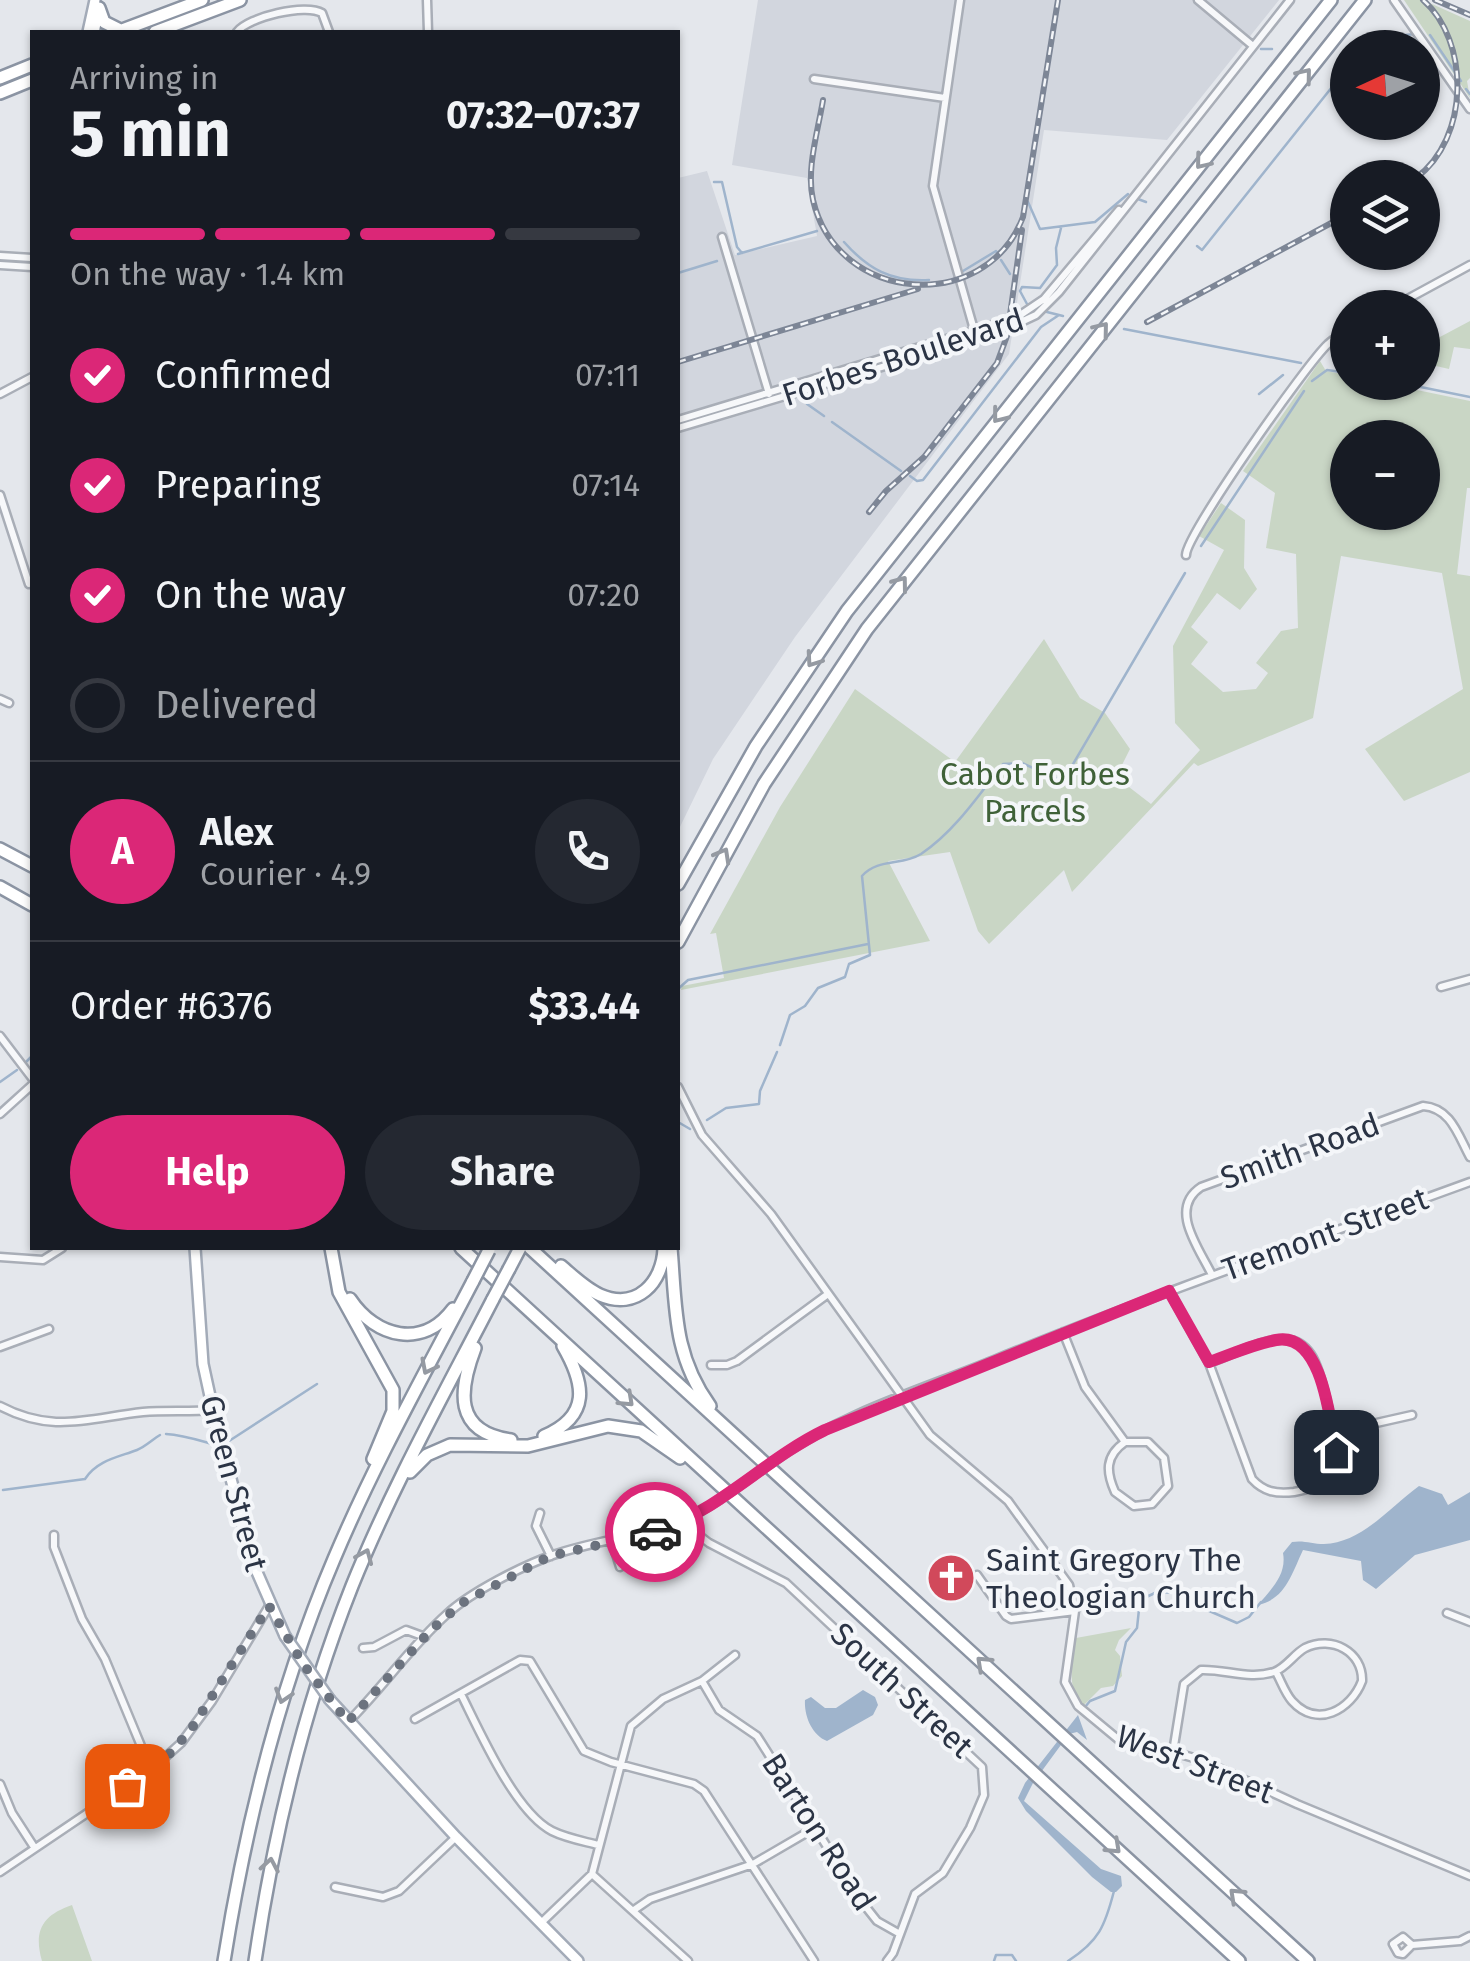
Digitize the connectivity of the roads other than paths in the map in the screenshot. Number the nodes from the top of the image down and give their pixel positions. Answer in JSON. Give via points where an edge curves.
{"nodes":[{"id":1,"x":202,"y":0,"type":"edge"},
{"id":2,"x":240,"y":0,"type":"edge"},
{"id":3,"x":960,"y":0,"type":"edge"},
{"id":4,"x":1198,"y":0,"type":"edge"},
{"id":5,"x":1290,"y":0,"type":"edge"},
{"id":6,"x":1331,"y":0,"type":"edge"},
{"id":7,"x":1365,"y":0,"type":"edge"},
{"id":8,"x":1394,"y":0,"type":"edge"},
{"id":9,"x":98,"y":3,"type":"edge"},
{"id":10,"x":427,"y":3,"type":"edge"},
{"id":11,"x":91,"y":30,"type":"edge"},
{"id":12,"x":116,"y":30,"type":"edge"},
{"id":13,"x":125,"y":30,"type":"edge"},
{"id":14,"x":160,"y":30,"type":"edge"},
{"id":15,"x":239,"y":30,"type":"edge"},
{"id":16,"x":329,"y":30,"type":"edge"},
{"id":17,"x":428,"y":30,"type":"edge"},
{"id":18,"x":1254,"y":46,"type":"junction"},
{"id":19,"x":30,"y":66,"type":"edge"},
{"id":20,"x":0,"y":78,"type":"edge"},
{"id":21,"x":814,"y":79,"type":"dead end"},
{"id":22,"x":30,"y":81,"type":"edge"},
{"id":23,"x":0,"y":92,"type":"edge"},
{"id":24,"x":945,"y":98,"type":"junction"},
{"id":25,"x":1470,"y":109,"type":"edge"},
{"id":26,"x":722,"y":237,"type":"dead end"},
{"id":27,"x":0,"y":256,"type":"edge"},
{"id":28,"x":30,"y":258,"type":"edge"},
{"id":29,"x":0,"y":265,"type":"edge"},
{"id":30,"x":1470,"y":265,"type":"edge"},
{"id":31,"x":30,"y":267,"type":"edge"},
{"id":32,"x":1424,"y":290,"type":"edge"},
{"id":33,"x":976,"y":335,"type":"junction"},
{"id":34,"x":1330,"y":342,"type":"edge"},
{"id":35,"x":30,"y":379,"type":"edge"},
{"id":36,"x":0,"y":394,"type":"edge"},
{"id":37,"x":770,"y":396,"type":"junction"},
{"id":38,"x":680,"y":419,"type":"edge"},
{"id":39,"x":680,"y":427,"type":"edge"},
{"id":40,"x":0,"y":495,"type":"edge"},
{"id":41,"x":1186,"y":555,"type":"dead end"},
{"id":42,"x":29,"y":584,"type":"dead end"},
{"id":43,"x":0,"y":699,"type":"edge"},
{"id":44,"x":10,"y":702,"type":"dead end"},
{"id":45,"x":0,"y":849,"type":"edge"},
{"id":46,"x":30,"y":865,"type":"edge"},
{"id":47,"x":680,"y":880,"type":"edge"},
{"id":48,"x":0,"y":887,"type":"edge"},
{"id":49,"x":30,"y":904,"type":"edge"},
{"id":50,"x":680,"y":938,"type":"edge"},
{"id":51,"x":1470,"y":980,"type":"edge"},
{"id":52,"x":1441,"y":986,"type":"dead end"},
{"id":53,"x":0,"y":1036,"type":"edge"},
{"id":54,"x":30,"y":1075,"type":"edge"},
{"id":55,"x":30,"y":1087,"type":"edge"},
{"id":56,"x":680,"y":1091,"type":"edge"},
{"id":57,"x":0,"y":1114,"type":"edge"},
{"id":58,"x":1470,"y":1157,"type":"edge"},
{"id":59,"x":1470,"y":1182,"type":"edge"},
{"id":60,"x":59,"y":1250,"type":"edge"},
{"id":61,"x":194,"y":1250,"type":"edge"},
{"id":62,"x":331,"y":1250,"type":"edge"},
{"id":63,"x":339,"y":1250,"type":"edge"},
{"id":64,"x":456,"y":1250,"type":"edge"},
{"id":65,"x":463,"y":1250,"type":"edge"},
{"id":66,"x":488,"y":1250,"type":"edge"},
{"id":67,"x":532,"y":1250,"type":"edge"},
{"id":68,"x":533,"y":1250,"type":"edge"},
{"id":69,"x":667,"y":1250,"type":"edge"},
{"id":70,"x":668,"y":1250,"type":"edge"},
{"id":71,"x":517,"y":1252,"type":"edge"},
{"id":72,"x":0,"y":1257,"type":"edge"},
{"id":73,"x":479,"y":1264,"type":"junction"},
{"id":74,"x":1212,"y":1275,"type":"junction"},
{"id":75,"x":473,"y":1281,"type":"junction"},
{"id":76,"x":1169,"y":1291,"type":"junction"},
{"id":77,"x":828,"y":1294,"type":"junction"},
{"id":78,"x":493,"y":1299,"type":"junction"},
{"id":79,"x":49,"y":1329,"type":"dead end"},
{"id":80,"x":1062,"y":1332,"type":"junction"},
{"id":81,"x":555,"y":1334,"type":"junction"},
{"id":82,"x":0,"y":1347,"type":"edge"},
{"id":83,"x":1209,"y":1362,"type":"junction"},
{"id":84,"x":711,"y":1365,"type":"dead end"},
{"id":85,"x":901,"y":1397,"type":"junction"},
{"id":86,"x":0,"y":1406,"type":"edge"},
{"id":87,"x":213,"y":1410,"type":"junction"},
{"id":88,"x":1412,"y":1414,"type":"dead end"},
{"id":89,"x":724,"y":1426,"type":"junction"},
{"id":90,"x":1332,"y":1434,"type":"junction"},
{"id":91,"x":1124,"y":1442,"type":"junction"},
{"id":92,"x":720,"y":1494,"type":"junction"},
{"id":93,"x":540,"y":1513,"type":"dead end"},
{"id":94,"x":689,"y":1519,"type":"junction"},
{"id":95,"x":378,"y":1528,"type":"junction"},
{"id":96,"x":54,"y":1535,"type":"dead end"},
{"id":97,"x":612,"y":1540,"type":"junction"},
{"id":98,"x":341,"y":1542,"type":"junction"},
{"id":99,"x":550,"y":1556,"type":"junction"},
{"id":100,"x":620,"y":1567,"type":"dead end"},
{"id":101,"x":977,"y":1575,"type":"dead end"},
{"id":102,"x":269,"y":1606,"type":"junction"},
{"id":103,"x":1075,"y":1611,"type":"junction"},
{"id":104,"x":1447,"y":1613,"type":"dead end"},
{"id":105,"x":1470,"y":1622,"type":"edge"},
{"id":106,"x":425,"y":1637,"type":"junction"},
{"id":107,"x":363,"y":1648,"type":"dead end"},
{"id":108,"x":735,"y":1656,"type":"dead end"},
{"id":109,"x":1276,"y":1672,"type":"junction"},
{"id":110,"x":702,"y":1682,"type":"junction"},
{"id":111,"x":461,"y":1694,"type":"junction"},
{"id":112,"x":415,"y":1719,"type":"dead end"},
{"id":113,"x":348,"y":1722,"type":"junction"},
{"id":114,"x":1173,"y":1752,"type":"junction"},
{"id":115,"x":620,"y":1764,"type":"junction"},
{"id":116,"x":151,"y":1770,"type":"junction"},
{"id":117,"x":0,"y":1784,"type":"edge"},
{"id":118,"x":813,"y":1830,"type":"junction"},
{"id":119,"x":456,"y":1837,"type":"junction"},
{"id":120,"x":598,"y":1845,"type":"junction"},
{"id":121,"x":34,"y":1846,"type":"junction"},
{"id":122,"x":753,"y":1864,"type":"junction"},
{"id":123,"x":0,"y":1872,"type":"edge"},
{"id":124,"x":592,"y":1874,"type":"junction"},
{"id":125,"x":1470,"y":1876,"type":"edge"},
{"id":126,"x":335,"y":1887,"type":"dead end"},
{"id":127,"x":634,"y":1910,"type":"junction"},
{"id":128,"x":542,"y":1922,"type":"junction"},
{"id":129,"x":900,"y":1934,"type":"junction"},
{"id":130,"x":1470,"y":1936,"type":"edge"},
{"id":131,"x":1412,"y":1945,"type":"dead end"},
{"id":132,"x":224,"y":1961,"type":"edge"},
{"id":133,"x":255,"y":1961,"type":"edge"},
{"id":134,"x":578,"y":1961,"type":"edge"},
{"id":135,"x":688,"y":1961,"type":"edge"},
{"id":136,"x":814,"y":1961,"type":"edge"},
{"id":137,"x":887,"y":1961,"type":"edge"},
{"id":138,"x":1239,"y":1961,"type":"edge"},
{"id":139,"x":1308,"y":1961,"type":"edge"}],
"edges":[{"from":1,"to":13,"type":"highway"},
{"from":2,"to":14,"type":"highway"},
{"from":3,"to":24,"type":"street"},
{"from":4,"to":18,"type":"street"},
{"from":5,"to":18,"type":"street","name":"Forbes Boulevard"},
{"from":6,"to":47,"type":"highway","one_way":true,"via":[[847,611],[756,746]]},
{"from":50,"to":7,"type":"highway","one_way":true,"via":[[764,784],[867,629]]},
{"from":8,"to":25,"type":"street"},
{"from":9,"to":11,"type":"main road"},
{"from":9,"to":12,"type":"highway"},
{"from":10,"to":17,"type":"street"},
{"from":15,"to":16,"type":"street","via":[[306,8],[322,13]]},
{"from":18,"to":33,"type":"street","name":"Forbes Boulevard","via":[[1048,305],[1029,320]]},
{"from":19,"to":20,"type":"highway"},
{"from":21,"to":24,"type":"street"},
{"from":22,"to":23,"type":"highway"},
{"from":24,"to":33,"type":"street","via":[[933,186]]},
{"from":26,"to":37,"type":"street"},
{"from":27,"to":28,"type":"street"},
{"from":29,"to":31,"type":"street"},
{"from":30,"to":32,"type":"street"},
{"from":33,"to":37,"type":"street","name":"Forbes Boulevard"},
{"from":34,"to":41,"type":"street","via":[[1210,508]]},
{"from":35,"to":36,"type":"street"},
{"from":37,"to":38,"type":"street","name":"Forbes Boulevard"},
{"from":37,"to":39,"type":"street","name":"Forbes Boulevard"},
{"from":40,"to":42,"type":"street"},
{"from":43,"to":44,"type":"street"},
{"from":45,"to":46,"type":"highway"},
{"from":48,"to":49,"type":"highway"},
{"from":51,"to":52,"type":"street"},
{"from":53,"to":54,"type":"street"},
{"from":55,"to":57,"type":"street"},
{"from":56,"to":77,"type":"street","via":[[702,1135]]},
{"from":58,"to":74,"type":"street","name":"Smith Road","via":[[1448,1116],[1423,1106],[1201,1187],[1188,1200],[1185,1219]]},
{"from":59,"to":74,"type":"street","name":"Tremont Street"},
{"from":60,"to":72,"type":"street","via":[[43,1260]]},
{"from":61,"to":87,"type":"main road","name":"Green Street"},
{"from":62,"to":98,"type":"highway","via":[[338,1289],[394,1398]]},
{"from":63,"to":75,"type":"highway","via":[[340,1276],[352,1303],[395,1334],[436,1327]]},
{"from":64,"to":73,"type":"highway"},
{"from":65,"to":73,"type":"highway"},
{"from":66,"to":75,"type":"highway","bridge":true},
{"from":67,"to":89,"type":"highway"},
{"from":68,"to":69,"type":"highway","via":[[595,1292],[619,1299],[655,1283]]},
{"from":70,"to":89,"type":"highway","via":[[682,1352]]},
{"from":71,"to":78,"type":"highway","bridge":true},
{"from":73,"to":81,"type":"highway"},
{"from":74,"to":76,"type":"street","name":"Tremont Street"},
{"from":75,"to":98,"type":"highway","one_way":true},
{"from":76,"to":80,"type":"street","name":"Tremont Street"},
{"from":76,"to":83,"type":"street"},
{"from":77,"to":84,"type":"street","via":[[736,1361]]},
{"from":77,"to":85,"type":"street"},
{"from":78,"to":81,"type":"highway","via":[[462,1390],[468,1414],[484,1432],[533,1439],[573,1416],[579,1382]]},
{"from":78,"to":95,"type":"highway"},
{"from":79,"to":82,"type":"street"},
{"from":80,"to":85,"type":"street","name":"Tremont Street"},
{"from":80,"to":91,"type":"street","via":[[1086,1390]]},
{"from":81,"to":92,"type":"highway","one_way":true},
{"from":83,"to":90,"type":"street","via":[[1277,1339],[1300,1344],[1315,1362]]},
{"from":83,"to":90,"type":"street","via":[[1248,1472],[1261,1488],[1285,1493],[1322,1482],[1335,1460]]},
{"from":85,"to":92,"type":"street","name":"Tremont Street","bridge":true,"via":[[810,1438]]},
{"from":85,"to":103,"type":"street","via":[[940,1445],[1020,1515],[1070,1585]]},
{"from":86,"to":87,"type":"street","via":[[41,1422]]},
{"from":87,"to":102,"type":"main road","name":"Green Street"},
{"from":88,"to":90,"type":"street"},
{"from":139,"to":89,"type":"highway","one_way":true},
{"from":91,"to":91,"type":"street","via":[[1109,1460],[1112,1488],[1125,1503],[1148,1506],[1168,1486],[1164,1458],[1148,1442]]},
{"from":92,"to":94,"type":"street","name":"Tremont Street"},
{"from":92,"to":95,"type":"highway","via":[[644,1433],[606,1426],[528,1446],[437,1449],[413,1467]]},
{"from":92,"to":138,"type":"highway","one_way":true},
{"from":93,"to":99,"type":"street","via":[[536,1526]]},
{"from":94,"to":97,"type":"street","name":"Tremont Street"},
{"from":94,"to":129,"type":"street","name":"South Street","via":[[709,1543],[786,1583],[982,1767],[984,1796],[970,1828],[943,1873],[915,1894]]},
{"from":133,"to":95,"type":"highway","one_way":true,"via":[[275,1838],[302,1732]]},
{"from":96,"to":116,"type":"street","via":[[82,1619]]},
{"from":97,"to":99,"type":"street","name":"Tremont Street"},
{"from":97,"to":100,"type":"street"},
{"from":98,"to":132,"type":"highway","one_way":true,"via":[[268,1748]]},
{"from":99,"to":106,"type":"street","name":"Tremont Street","via":[[462,1603]]},
{"from":101,"to":103,"type":"street","via":[[1011,1619]]},
{"from":102,"to":113,"type":"main road","name":"Green Street","bridge":true},
{"from":102,"to":116,"type":"street","via":[[190,1731]]},
{"from":103,"to":114,"type":"street","name":"West Street","via":[[1065,1676],[1070,1695],[1118,1740]]},
{"from":104,"to":105,"type":"street"},
{"from":106,"to":107,"type":"street","via":[[406,1630]]},
{"from":106,"to":113,"type":"street","name":"Tremont Street"},
{"from":108,"to":110,"type":"street"},
{"from":109,"to":109,"type":"street","via":[[1309,1646],[1337,1646],[1359,1660],[1362,1681],[1347,1706],[1318,1715],[1297,1706]]},
{"from":109,"to":114,"type":"street","via":[[1192,1675],[1184,1684]]},
{"from":110,"to":115,"type":"street","via":[[636,1720]]},
{"from":110,"to":118,"type":"street","name":"Barton Road","via":[[719,1710],[756,1736]]},
{"from":111,"to":112,"type":"street"},
{"from":111,"to":115,"type":"street","via":[[526,1659],[579,1746]]},
{"from":111,"to":120,"type":"street","via":[[509,1785],[548,1830]]},
{"from":113,"to":119,"type":"main road","name":"Green Street"},
{"from":114,"to":125,"type":"street","name":"West Street"},
{"from":115,"to":120,"type":"street"},
{"from":115,"to":122,"type":"street","via":[[694,1784]]},
{"from":116,"to":121,"type":"street"},
{"from":117,"to":121,"type":"street"},
{"from":118,"to":122,"type":"street"},
{"from":118,"to":129,"type":"street","name":"Barton Road","via":[[877,1921]]},
{"from":119,"to":126,"type":"street","via":[[399,1892],[383,1898]]},
{"from":119,"to":128,"type":"main road","name":"Green Street"},
{"from":120,"to":124,"type":"street"},
{"from":121,"to":123,"type":"street"},
{"from":122,"to":127,"type":"street"},
{"from":122,"to":136,"type":"street"},
{"from":124,"to":127,"type":"street"},
{"from":124,"to":128,"type":"street"},
{"from":127,"to":135,"type":"street"},
{"from":128,"to":134,"type":"main road","name":"Green Street"},
{"from":129,"to":137,"type":"street","name":"South Street"},
{"from":130,"to":131,"type":"street"}]}
